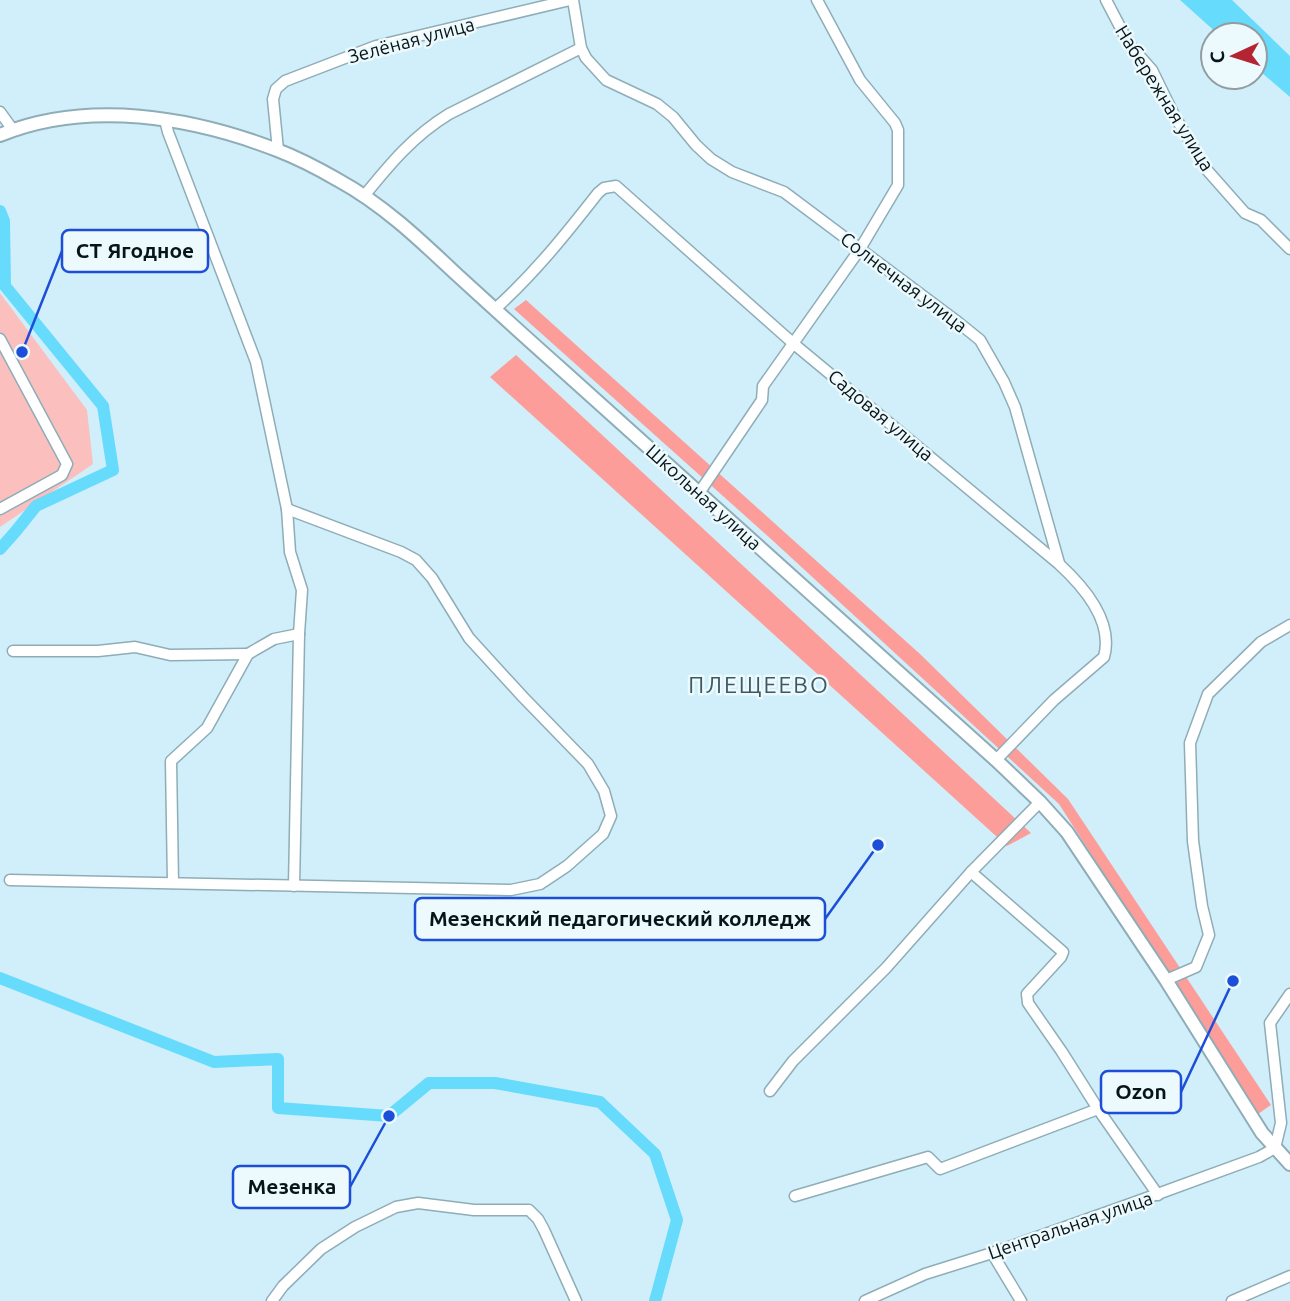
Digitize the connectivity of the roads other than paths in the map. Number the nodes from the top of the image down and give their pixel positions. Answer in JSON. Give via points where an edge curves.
{"nodes":[{"id":1,"x":571,"y":0,"type":"edge"},
{"id":2,"x":817,"y":0,"type":"edge"},
{"id":3,"x":1106,"y":0,"type":"edge"},
{"id":4,"x":581,"y":48,"type":"junction"},
{"id":5,"x":0,"y":112,"type":"edge"},
{"id":6,"x":165,"y":120,"type":"junction"},
{"id":7,"x":13,"y":130,"type":"junction"},
{"id":8,"x":0,"y":135,"type":"edge"},
{"id":9,"x":278,"y":150,"type":"junction"},
{"id":10,"x":364,"y":196,"type":"junction"},
{"id":11,"x":860,"y":249,"type":"junction"},
{"id":12,"x":1290,"y":249,"type":"edge"},
{"id":13,"x":495,"y":309,"type":"junction"},
{"id":14,"x":0,"y":339,"type":"edge"},
{"id":15,"x":794,"y":344,"type":"junction"},
{"id":16,"x":699,"y":493,"type":"junction"},
{"id":17,"x":0,"y":509,"type":"edge"},
{"id":18,"x":287,"y":509,"type":"junction"},
{"id":19,"x":1059,"y":564,"type":"junction"},
{"id":20,"x":1290,"y":625,"type":"edge"},
{"id":21,"x":299,"y":634,"type":"junction"},
{"id":22,"x":13,"y":651,"type":"dead end"},
{"id":23,"x":248,"y":654,"type":"junction"},
{"id":24,"x":996,"y":760,"type":"junction"},
{"id":25,"x":1040,"y":802,"type":"junction"},
{"id":26,"x":971,"y":872,"type":"junction"},
{"id":27,"x":10,"y":880,"type":"dead end"},
{"id":28,"x":173,"y":883,"type":"junction"},
{"id":29,"x":294,"y":886,"type":"junction"},
{"id":30,"x":1166,"y":980,"type":"junction"},
{"id":31,"x":1290,"y":994,"type":"edge"},
{"id":32,"x":770,"y":1091,"type":"dead end"},
{"id":33,"x":1098,"y":1109,"type":"junction"},
{"id":34,"x":1275,"y":1148,"type":"junction"},
{"id":35,"x":1290,"y":1164,"type":"edge"},
{"id":36,"x":1158,"y":1195,"type":"junction"},
{"id":37,"x":795,"y":1196,"type":"dead end"},
{"id":38,"x":992,"y":1253,"type":"junction"},
{"id":39,"x":1290,"y":1276,"type":"edge"},
{"id":40,"x":272,"y":1301,"type":"edge"},
{"id":41,"x":576,"y":1301,"type":"edge"},
{"id":42,"x":865,"y":1301,"type":"edge"},
{"id":43,"x":1021,"y":1301,"type":"edge"},
{"id":44,"x":1232,"y":1301,"type":"edge"}],
"edges":[{"from":1,"to":4,"type":"street"},
{"from":1,"to":9,"type":"street","name":"Зелёная улица","via":[[376,46],[285,81],[273,99]]},
{"from":2,"to":11,"type":"street","via":[[860,80],[898,130],[898,185]]},
{"from":3,"to":12,"type":"street","name":"Набережная улица","via":[[1208,170],[1245,213],[1261,220]]},
{"from":4,"to":10,"type":"street","via":[[431,125]]},
{"from":4,"to":11,"type":"street","name":"Солнечная улица","via":[[606,80],[657,104],[711,159],[784,191]]},
{"from":5,"to":7,"type":"street"},
{"from":6,"to":7,"type":"main road","name":"Школьная улица","via":[[71,117]]},
{"from":6,"to":9,"type":"main road","name":"Школьная улица","via":[[211,128]]},
{"from":6,"to":18,"type":"street","via":[[256,362]]},
{"from":7,"to":8,"type":"main road","name":"Школьная улица"},
{"from":9,"to":10,"type":"main road","name":"Школьная улица"},
{"from":10,"to":13,"type":"main road","name":"Школьная улица","via":[[400,222]]},
{"from":11,"to":15,"type":"street"},
{"from":11,"to":19,"type":"street","name":"Солнечная улица","via":[[980,340],[1015,407]]},
{"from":13,"to":15,"type":"street","name":"Садовая улица","via":[[556,247],[598,193],[616,186]]},
{"from":13,"to":16,"type":"main road","name":"Школьная улица"},
{"from":14,"to":17,"type":"street","via":[[67,464],[62,475]]},
{"from":15,"to":16,"type":"street","via":[[763,386],[761,401]]},
{"from":15,"to":19,"type":"street","name":"Садовая улица"},
{"from":16,"to":24,"type":"main road","name":"Школьная улица"},
{"from":18,"to":21,"type":"street","via":[[289,552],[302,590]]},
{"from":18,"to":29,"type":"street","via":[[416,560],[469,638],[588,764],[604,791],[611,816],[603,834],[540,884],[511,890]]},
{"from":19,"to":24,"type":"street","name":"Садовая улица","via":[[1088,595],[1107,636],[1107,648],[1098,664],[1054,700]]},
{"from":20,"to":30,"type":"street","via":[[1261,642],[1208,694],[1190,743],[1193,841],[1209,935],[1196,967]]},
{"from":21,"to":23,"type":"street","via":[[274,639]]},
{"from":21,"to":29,"type":"street"},
{"from":22,"to":23,"type":"street","via":[[135,648],[170,655]]},
{"from":23,"to":28,"type":"street","via":[[207,728],[171,761]]},
{"from":24,"to":25,"type":"main road","name":"Школьная улица"},
{"from":25,"to":26,"type":"street"},
{"from":25,"to":30,"type":"main road","name":"Школьная улица","via":[[1067,832]]},
{"from":26,"to":32,"type":"street"},
{"from":26,"to":33,"type":"street","via":[[1063,952],[1027,994],[1028,1003]]},
{"from":27,"to":28,"type":"street"},
{"from":28,"to":29,"type":"street"},
{"from":30,"to":34,"type":"main road","name":"Школьная улица"},
{"from":31,"to":34,"type":"street","via":[[1270,1023],[1281,1123]]},
{"from":33,"to":36,"type":"street"},
{"from":33,"to":37,"type":"street","via":[[940,1169],[928,1157]]},
{"from":34,"to":35,"type":"main road","name":"Школьная улица"},
{"from":34,"to":36,"type":"street","name":"Центральная улица"},
{"from":36,"to":38,"type":"street","name":"Центральная улица"},
{"from":38,"to":42,"type":"street","name":"Центральная улица","via":[[925,1274]]},
{"from":38,"to":43,"type":"street"},
{"from":39,"to":44,"type":"street"},
{"from":40,"to":41,"type":"street","via":[[321,1249],[355,1227],[418,1203],[530,1210]]}]}
